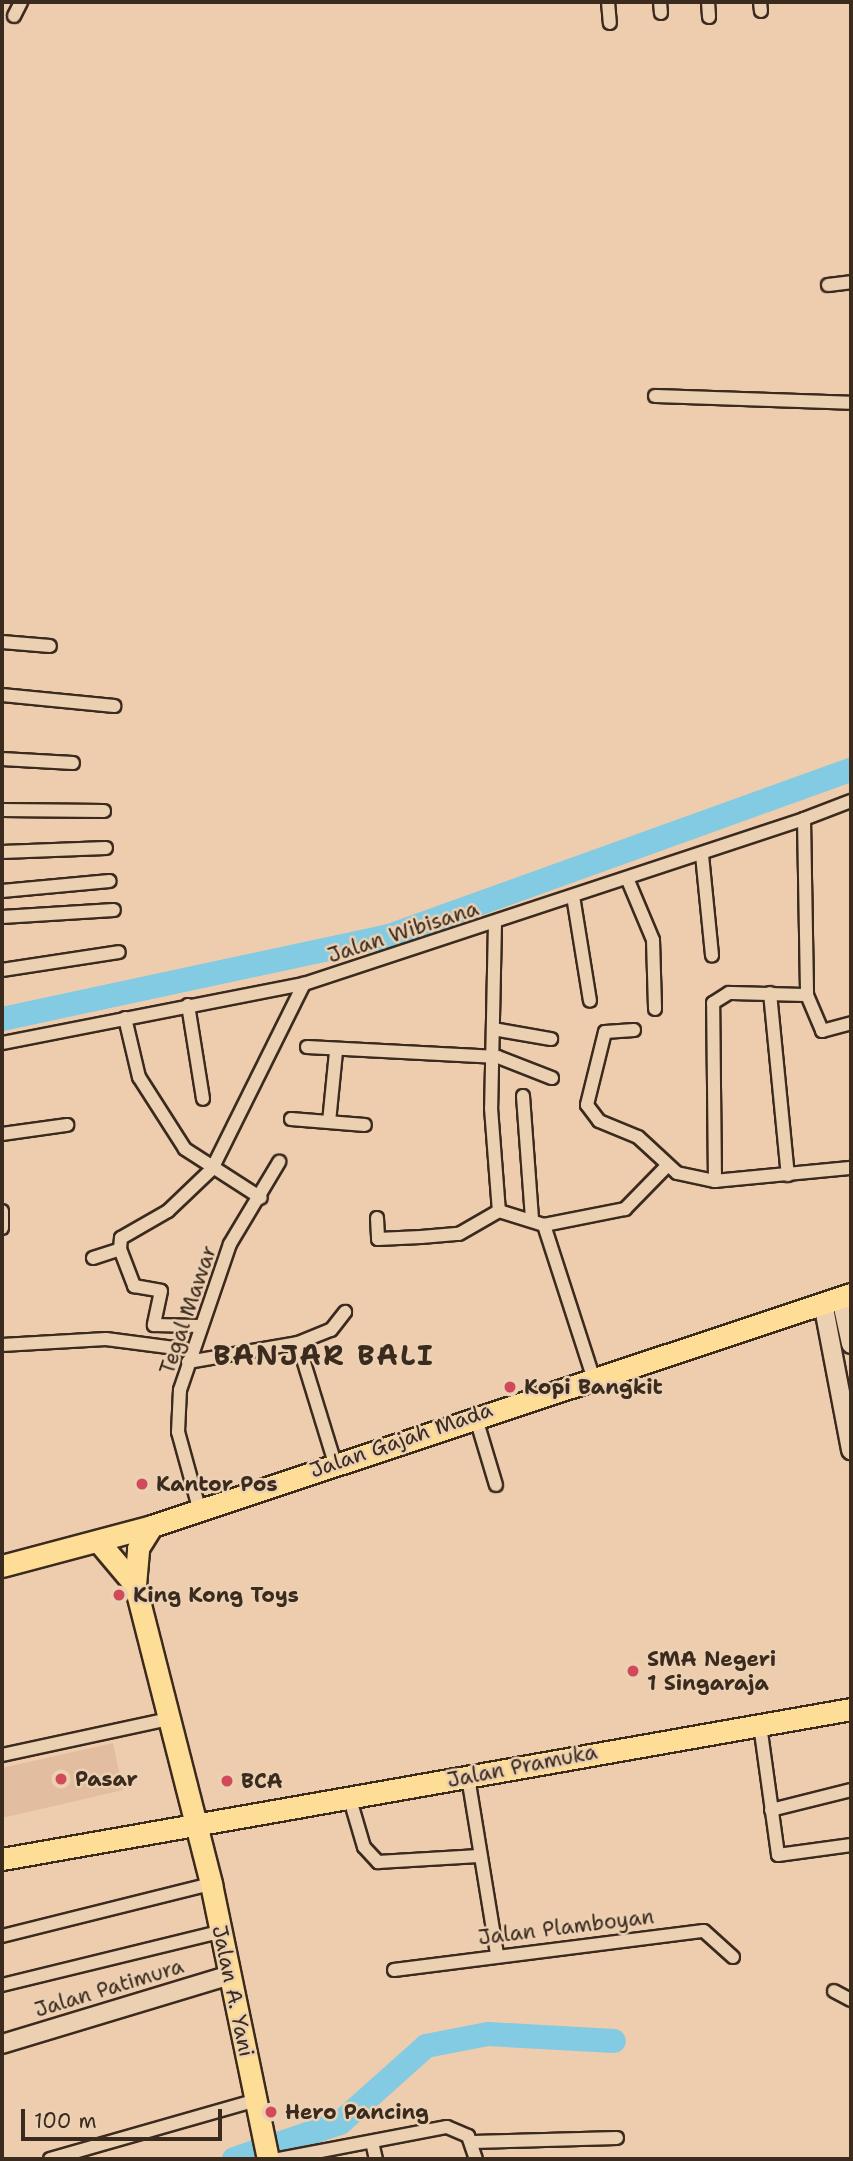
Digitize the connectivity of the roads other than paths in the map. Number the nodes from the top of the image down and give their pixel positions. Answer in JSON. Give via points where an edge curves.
{"nodes":[{"id":1,"x":21,"y":2,"type":"edge"},
{"id":2,"x":608,"y":2,"type":"edge"},
{"id":3,"x":708,"y":2,"type":"edge"},
{"id":4,"x":14,"y":16,"type":"dead end"},
{"id":5,"x":709,"y":17,"type":"dead end"},
{"id":6,"x":610,"y":23,"type":"dead end"},
{"id":7,"x":851,"y":282,"type":"edge"},
{"id":8,"x":828,"y":285,"type":"dead end"},
{"id":9,"x":655,"y":396,"type":"dead end"},
{"id":10,"x":851,"y":403,"type":"edge"},
{"id":11,"x":2,"y":642,"type":"edge"},
{"id":12,"x":50,"y":646,"type":"dead end"},
{"id":13,"x":2,"y":695,"type":"edge"},
{"id":14,"x":114,"y":706,"type":"dead end"},
{"id":15,"x":2,"y":759,"type":"edge"},
{"id":16,"x":73,"y":763,"type":"dead end"},
{"id":17,"x":851,"y":801,"type":"edge"},
{"id":18,"x":2,"y":810,"type":"edge"},
{"id":19,"x":104,"y":811,"type":"dead end"},
{"id":20,"x":804,"y":819,"type":"junction"},
{"id":21,"x":106,"y":848,"type":"dead end"},
{"id":22,"x":2,"y":852,"type":"edge"},
{"id":23,"x":702,"y":855,"type":"junction"},
{"id":24,"x":626,"y":878,"type":"junction"},
{"id":25,"x":110,"y":881,"type":"dead end"},
{"id":26,"x":2,"y":891,"type":"edge"},
{"id":27,"x":573,"y":896,"type":"junction"},
{"id":28,"x":114,"y":910,"type":"dead end"},
{"id":29,"x":2,"y":917,"type":"edge"},
{"id":30,"x":495,"y":923,"type":"junction"},
{"id":31,"x":119,"y":952,"type":"dead end"},
{"id":32,"x":712,"y":956,"type":"dead end"},
{"id":33,"x":2,"y":970,"type":"edge"},
{"id":34,"x":304,"y":984,"type":"junction"},
{"id":35,"x":770,"y":993,"type":"junction"},
{"id":36,"x":807,"y":995,"type":"junction"},
{"id":37,"x":590,"y":1001,"type":"dead end"},
{"id":38,"x":188,"y":1005,"type":"junction"},
{"id":39,"x":655,"y":1009,"type":"dead end"},
{"id":40,"x":125,"y":1018,"type":"junction"},
{"id":41,"x":851,"y":1023,"type":"edge"},
{"id":42,"x":493,"y":1028,"type":"junction"},
{"id":43,"x":634,"y":1030,"type":"dead end"},
{"id":44,"x":551,"y":1039,"type":"dead end"},
{"id":45,"x":2,"y":1043,"type":"edge"},
{"id":46,"x":307,"y":1047,"type":"dead end"},
{"id":47,"x":336,"y":1052,"type":"junction"},
{"id":48,"x":490,"y":1059,"type":"junction"},
{"id":49,"x":552,"y":1077,"type":"dead end"},
{"id":50,"x":523,"y":1096,"type":"dead end"},
{"id":51,"x":203,"y":1099,"type":"dead end"},
{"id":52,"x":291,"y":1119,"type":"dead end"},
{"id":53,"x":329,"y":1122,"type":"junction"},
{"id":54,"x":67,"y":1125,"type":"dead end"},
{"id":55,"x":365,"y":1125,"type":"dead end"},
{"id":56,"x":2,"y":1134,"type":"edge"},
{"id":57,"x":279,"y":1162,"type":"dead end"},
{"id":58,"x":667,"y":1166,"type":"junction"},
{"id":59,"x":851,"y":1168,"type":"edge"},
{"id":60,"x":212,"y":1169,"type":"junction"},
{"id":61,"x":788,"y":1175,"type":"junction"},
{"id":62,"x":715,"y":1181,"type":"junction"},
{"id":63,"x":261,"y":1198,"type":"junction"},
{"id":64,"x":2,"y":1211,"type":"edge"},
{"id":65,"x":499,"y":1211,"type":"junction"},
{"id":66,"x":377,"y":1218,"type":"dead end"},
{"id":67,"x":538,"y":1222,"type":"junction"},
{"id":68,"x":2,"y":1228,"type":"edge"},
{"id":69,"x":121,"y":1249,"type":"junction"},
{"id":70,"x":93,"y":1258,"type":"dead end"},
{"id":71,"x":838,"y":1298,"type":"edge"},
{"id":72,"x":345,"y":1312,"type":"dead end"},
{"id":73,"x":199,"y":1326,"type":"junction"},
{"id":74,"x":298,"y":1343,"type":"junction"},
{"id":75,"x":851,"y":1344,"type":"edge"},
{"id":76,"x":2,"y":1345,"type":"edge"},
{"id":77,"x":189,"y":1356,"type":"junction"},
{"id":78,"x":593,"y":1377,"type":"junction"},
{"id":79,"x":847,"y":1405,"type":"edge"},
{"id":80,"x":475,"y":1414,"type":"junction"},
{"id":81,"x":851,"y":1450,"type":"edge"},
{"id":82,"x":335,"y":1463,"type":"junction"},
{"id":83,"x":496,"y":1485,"type":"dead end"},
{"id":84,"x":199,"y":1508,"type":"junction"},
{"id":85,"x":152,"y":1526,"type":"junction"},
{"id":86,"x":98,"y":1541,"type":"junction"},
{"id":87,"x":2,"y":1566,"type":"edge"},
{"id":88,"x":135,"y":1584,"type":"junction"},
{"id":89,"x":851,"y":1709,"type":"edge"},
{"id":90,"x":168,"y":1719,"type":"junction"},
{"id":91,"x":760,"y":1725,"type":"junction"},
{"id":92,"x":2,"y":1755,"type":"edge"},
{"id":93,"x":468,"y":1777,"type":"junction"},
{"id":94,"x":851,"y":1790,"type":"edge"},
{"id":95,"x":349,"y":1796,"type":"junction"},
{"id":96,"x":771,"y":1810,"type":"junction"},
{"id":97,"x":193,"y":1825,"type":"junction"},
{"id":98,"x":851,"y":1845,"type":"edge"},
{"id":99,"x":478,"y":1856,"type":"junction"},
{"id":100,"x":2,"y":1859,"type":"edge"},
{"id":101,"x":211,"y":1884,"type":"junction"},
{"id":102,"x":219,"y":1932,"type":"junction"},
{"id":103,"x":2,"y":1936,"type":"edge"},
{"id":104,"x":497,"y":1955,"type":"junction"},
{"id":105,"x":733,"y":1957,"type":"dead end"},
{"id":106,"x":394,"y":1970,"type":"dead end"},
{"id":107,"x":230,"y":1975,"type":"junction"},
{"id":108,"x":2,"y":1985,"type":"edge"},
{"id":109,"x":834,"y":1991,"type":"dead end"},
{"id":110,"x":851,"y":2000,"type":"edge"},
{"id":111,"x":2,"y":2044,"type":"edge"},
{"id":112,"x":257,"y":2100,"type":"junction"},
{"id":113,"x":617,"y":2138,"type":"dead end"},
{"id":114,"x":372,"y":2142,"type":"junction"},
{"id":115,"x":472,"y":2142,"type":"junction"},
{"id":116,"x":50,"y":2159,"type":"edge"},
{"id":117,"x":268,"y":2159,"type":"edge"},
{"id":118,"x":279,"y":2159,"type":"edge"},
{"id":119,"x":376,"y":2159,"type":"edge"},
{"id":120,"x":476,"y":2159,"type":"edge"}],
"edges":[{"from":1,"to":4,"type":"street"},
{"from":2,"to":6,"type":"street"},
{"from":3,"to":5,"type":"street"},
{"from":7,"to":8,"type":"street"},
{"from":9,"to":10,"type":"street"},
{"from":11,"to":12,"type":"street"},
{"from":13,"to":14,"type":"street"},
{"from":15,"to":16,"type":"street"},
{"from":17,"to":20,"type":"street"},
{"from":18,"to":19,"type":"street"},
{"from":20,"to":23,"type":"street"},
{"from":20,"to":36,"type":"street"},
{"from":21,"to":22,"type":"street"},
{"from":23,"to":24,"type":"street"},
{"from":23,"to":32,"type":"street"},
{"from":24,"to":27,"type":"street"},
{"from":24,"to":39,"type":"street","via":[[653,940]]},
{"from":25,"to":26,"type":"street"},
{"from":27,"to":30,"type":"street"},
{"from":27,"to":37,"type":"street"},
{"from":28,"to":29,"type":"street"},
{"from":30,"to":34,"type":"street","name":"Jalan Wibisana"},
{"from":30,"to":42,"type":"street","name":"Jalan Wibisana"},
{"from":31,"to":33,"type":"street"},
{"from":34,"to":38,"type":"street","name":"Jalan Wibisana"},
{"from":34,"to":60,"type":"street"},
{"from":35,"to":36,"type":"street"},
{"from":35,"to":61,"type":"street"},
{"from":35,"to":62,"type":"street","via":[[722,993],[713,1003]]},
{"from":36,"to":41,"type":"street","via":[[822,1031]]},
{"from":38,"to":40,"type":"street","name":"Jalan Wibisana"},
{"from":38,"to":51,"type":"street"},
{"from":40,"to":45,"type":"street","name":"Jalan Wibisana"},
{"from":40,"to":60,"type":"street","via":[[139,1077],[185,1149]]},
{"from":42,"to":44,"type":"street"},
{"from":42,"to":48,"type":"street","name":"Jalan Wibisana"},
{"from":43,"to":58,"type":"street","via":[[605,1032],[587,1105],[599,1121],[638,1137]]},
{"from":46,"to":47,"type":"street"},
{"from":47,"to":48,"type":"street"},
{"from":47,"to":53,"type":"street"},
{"from":48,"to":49,"type":"street"},
{"from":48,"to":65,"type":"street","name":"Jalan Wibisana"},
{"from":50,"to":67,"type":"street"},
{"from":52,"to":53,"type":"street"},
{"from":53,"to":55,"type":"street"},
{"from":54,"to":56,"type":"street"},
{"from":57,"to":63,"type":"street","name":"Tegal Mawar"},
{"from":58,"to":62,"type":"street"},
{"from":58,"to":67,"type":"street","via":[[625,1209]]},
{"from":59,"to":61,"type":"street"},
{"from":60,"to":63,"type":"street"},
{"from":60,"to":69,"type":"street","via":[[168,1211],[121,1238]]},
{"from":61,"to":62,"type":"street"},
{"from":63,"to":73,"type":"street","name":"Tegal Mawar","via":[[230,1244]]},
{"from":64,"to":68,"type":"street"},
{"from":65,"to":66,"type":"street","via":[[458,1234],[421,1237],[378,1239]]},
{"from":65,"to":67,"type":"street"},
{"from":67,"to":78,"type":"street"},
{"from":69,"to":70,"type":"street"},
{"from":69,"to":73,"type":"street","via":[[134,1286],[161,1291],[154,1325]]},
{"from":71,"to":75,"type":"street"},
{"from":71,"to":78,"type":"highway","name":"Jalan Gajah Mada"},
{"from":71,"to":79,"type":"street"},
{"from":72,"to":74,"type":"street","via":[[331,1331]]},
{"from":73,"to":77,"type":"street","name":"Tegal Mawar"},
{"from":74,"to":77,"type":"street"},
{"from":74,"to":82,"type":"street"},
{"from":76,"to":77,"type":"street","via":[[106,1339]]},
{"from":77,"to":84,"type":"street","name":"Tegal Mawar","via":[[178,1432]]},
{"from":78,"to":80,"type":"highway","name":"Jalan Gajah Mada"},
{"from":79,"to":81,"type":"street"},
{"from":80,"to":82,"type":"highway","name":"Jalan Gajah Mada"},
{"from":80,"to":83,"type":"street"},
{"from":82,"to":84,"type":"highway","name":"Jalan Gajah Mada"},
{"from":84,"to":85,"type":"highway","name":"Jalan Gajah Mada"},
{"from":85,"to":86,"type":"highway","name":"Jalan Gajah Mada"},
{"from":85,"to":88,"type":"highway","via":[[139,1542]]},
{"from":86,"to":87,"type":"highway","name":"Jalan Gajah Mada"},
{"from":86,"to":88,"type":"highway"},
{"from":88,"to":90,"type":"highway","name":"Jalan A. Yani"},
{"from":89,"to":91,"type":"highway","name":"Jalan Pramuka"},
{"from":90,"to":92,"type":"street"},
{"from":90,"to":97,"type":"highway","name":"Jalan A. Yani"},
{"from":91,"to":93,"type":"highway","name":"Jalan Pramuka"},
{"from":91,"to":96,"type":"street"},
{"from":93,"to":95,"type":"highway","name":"Jalan Pramuka"},
{"from":93,"to":99,"type":"street"},
{"from":94,"to":96,"type":"street"},
{"from":95,"to":97,"type":"highway","name":"Jalan Pramuka"},
{"from":95,"to":99,"type":"street","via":[[364,1847],[378,1862]]},
{"from":96,"to":98,"type":"street","via":[[782,1858]]},
{"from":97,"to":100,"type":"highway","name":"Jalan Pramuka"},
{"from":97,"to":101,"type":"highway","name":"Jalan A. Yani"},
{"from":99,"to":104,"type":"street"},
{"from":101,"to":102,"type":"highway","name":"Jalan A. Yani"},
{"from":101,"to":103,"type":"street"},
{"from":102,"to":107,"type":"highway","name":"Jalan A. Yani"},
{"from":102,"to":108,"type":"street"},
{"from":104,"to":105,"type":"street","name":"Jalan Plamboyan","via":[[704,1931]]},
{"from":104,"to":106,"type":"street","name":"Jalan Plamboyan"},
{"from":107,"to":111,"type":"street","name":"Jalan Patimura"},
{"from":107,"to":112,"type":"highway","name":"Jalan A. Yani"},
{"from":109,"to":110,"type":"street"},
{"from":112,"to":116,"type":"street"},
{"from":112,"to":117,"type":"highway","name":"Jalan A. Yani"},
{"from":113,"to":115,"type":"street"},
{"from":114,"to":115,"type":"street","via":[[447,2127]]},
{"from":114,"to":118,"type":"street"},
{"from":114,"to":119,"type":"street"},
{"from":115,"to":120,"type":"street"}]}
